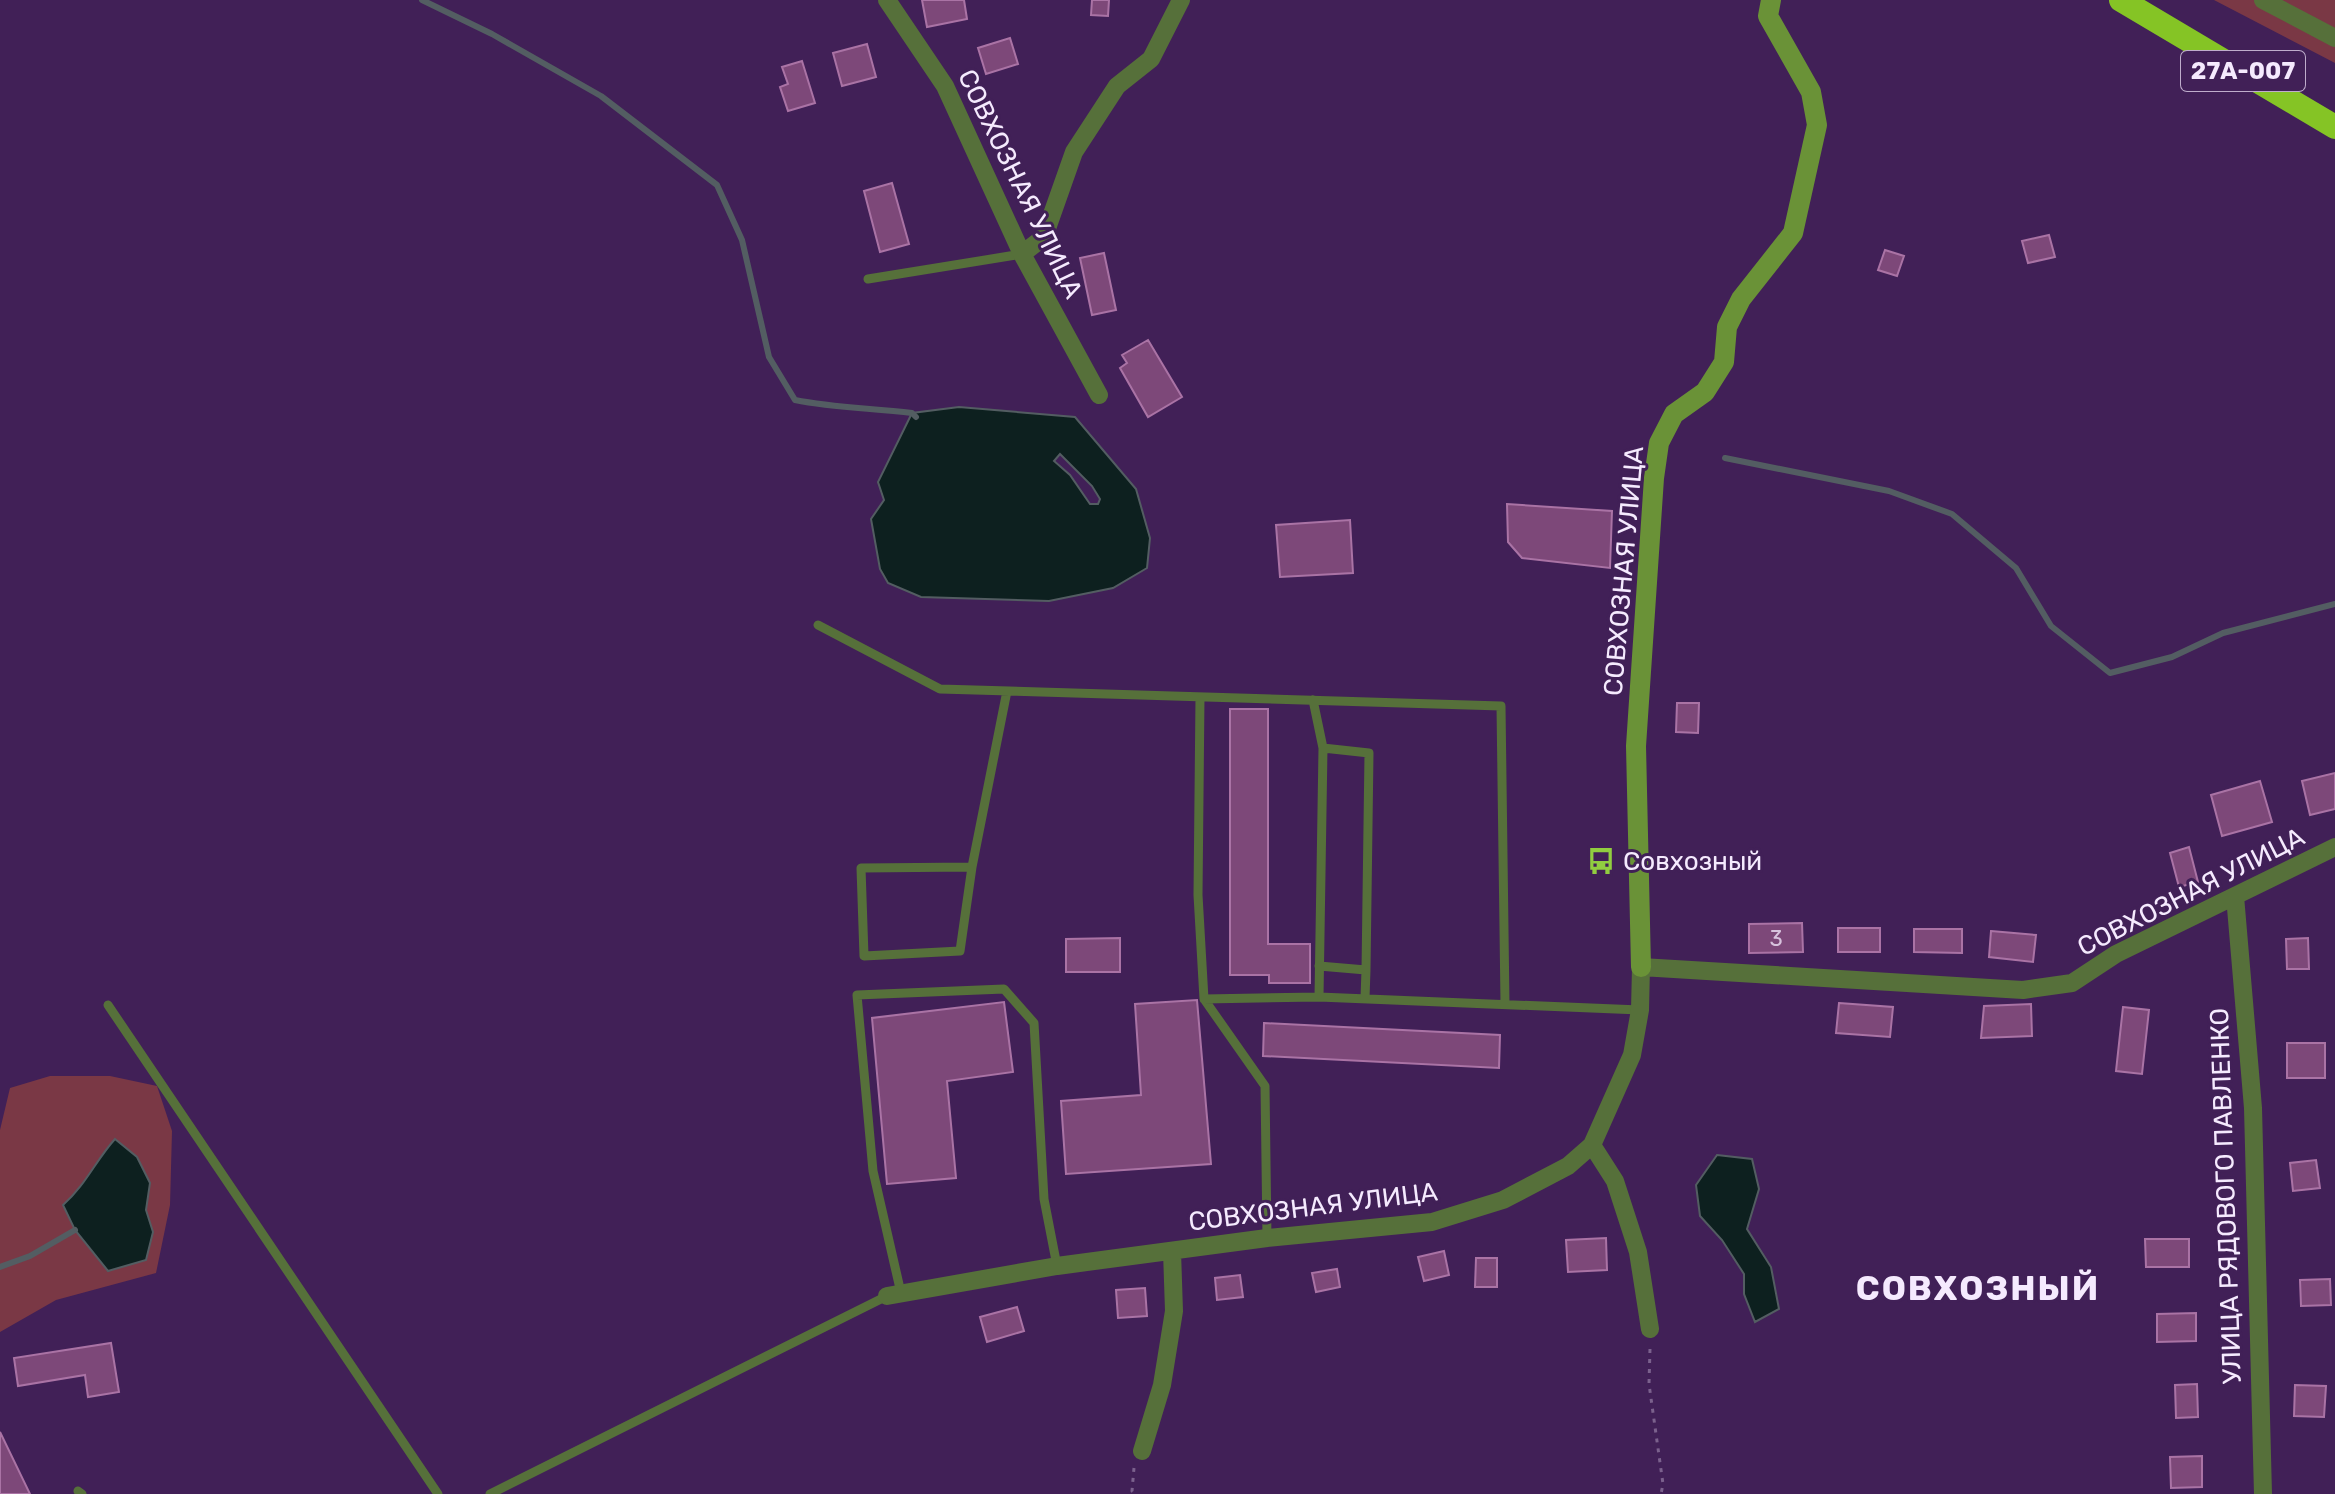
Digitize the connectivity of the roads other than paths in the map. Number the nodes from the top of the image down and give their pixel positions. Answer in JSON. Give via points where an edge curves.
{"nodes":[{"id":1,"x":887,"y":0,"type":"edge"},
{"id":2,"x":1181,"y":0,"type":"edge"},
{"id":3,"x":1771,"y":0,"type":"edge"},
{"id":4,"x":2121,"y":0,"type":"edge"},
{"id":5,"x":2263,"y":0,"type":"edge"},
{"id":6,"x":2335,"y":38,"type":"edge"},
{"id":7,"x":2335,"y":127,"type":"edge"},
{"id":8,"x":1022,"y":254,"type":"junction"},
{"id":9,"x":868,"y":279,"type":"dead end"},
{"id":10,"x":1099,"y":395,"type":"dead end"},
{"id":11,"x":818,"y":625,"type":"dead end"},
{"id":12,"x":1007,"y":691,"type":"junction"},
{"id":13,"x":1200,"y":697,"type":"junction"},
{"id":14,"x":1313,"y":700,"type":"junction"},
{"id":15,"x":1323,"y":748,"type":"junction"},
{"id":16,"x":2335,"y":847,"type":"edge"},
{"id":17,"x":972,"y":867,"type":"junction"},
{"id":18,"x":2235,"y":896,"type":"junction"},
{"id":19,"x":1319,"y":966,"type":"junction"},
{"id":20,"x":1641,"y":967,"type":"junction"},
{"id":21,"x":1366,"y":970,"type":"junction"},
{"id":22,"x":1319,"y":997,"type":"junction"},
{"id":23,"x":1365,"y":998,"type":"junction"},
{"id":24,"x":1204,"y":999,"type":"junction"},
{"id":25,"x":1505,"y":1004,"type":"junction"},
{"id":26,"x":108,"y":1005,"type":"dead end"},
{"id":27,"x":1640,"y":1010,"type":"junction"},
{"id":28,"x":1592,"y":1145,"type":"junction"},
{"id":29,"x":1267,"y":1238,"type":"junction"},
{"id":30,"x":1172,"y":1251,"type":"junction"},
{"id":31,"x":1057,"y":1266,"type":"junction"},
{"id":32,"x":894,"y":1295,"type":"junction"},
{"id":33,"x":1650,"y":1329,"type":"road end"},
{"id":34,"x":1142,"y":1451,"type":"road end"},
{"id":35,"x":438,"y":1494,"type":"edge"},
{"id":36,"x":490,"y":1494,"type":"edge"},
{"id":37,"x":2263,"y":1494,"type":"edge"}],
"edges":[{"from":1,"to":8,"type":"street","name":"СОВХОЗНАЯ УЛИЦА","via":[[945,86]]},
{"from":2,"to":8,"type":"street","via":[[1151,59],[1117,86],[1074,152],[1044,237]]},
{"from":3,"to":20,"type":"street","name":"СОВХОЗНАЯ УЛИЦА","via":[[1768,16],[1811,92],[1817,125],[1793,233],[1741,299],[1727,327],[1724,362],[1705,392],[1674,414],[1659,443],[1636,746]]},
{"from":4,"to":7,"type":"highway","number":"27А-007"},
{"from":5,"to":6,"type":"street"},
{"from":8,"to":9,"type":"lane"},
{"from":8,"to":10,"type":"street","name":"СОВХОЗНАЯ УЛИЦА"},
{"from":11,"to":12,"type":"lane","via":[[940,689]]},
{"from":12,"to":13,"type":"lane"},
{"from":12,"to":17,"type":"lane"},
{"from":13,"to":14,"type":"lane"},
{"from":13,"to":24,"type":"lane","via":[[1198,895]]},
{"from":14,"to":15,"type":"lane"},
{"from":14,"to":25,"type":"lane","via":[[1501,706]]},
{"from":15,"to":19,"type":"lane"},
{"from":15,"to":21,"type":"lane","via":[[1369,753]]},
{"from":16,"to":18,"type":"street","name":"СОВХОЗНАЯ УЛИЦА"},
{"from":17,"to":17,"type":"lane","via":[[861,868],[864,956],[960,951]]},
{"from":18,"to":20,"type":"street","name":"СОВХОЗНАЯ УЛИЦА","via":[[2116,954],[2072,983],[2023,990]]},
{"from":18,"to":37,"type":"street","name":"УЛИЦА РЯДОВОГО ПАВЛЕНКО","via":[[2253,1108]]},
{"from":19,"to":21,"type":"lane"},
{"from":19,"to":22,"type":"lane"},
{"from":20,"to":27,"type":"street","name":"СОВХОЗНАЯ УЛИЦА"},
{"from":21,"to":23,"type":"lane"},
{"from":22,"to":23,"type":"lane"},
{"from":22,"to":24,"type":"lane"},
{"from":23,"to":25,"type":"lane"},
{"from":24,"to":29,"type":"lane","via":[[1265,1086]]},
{"from":25,"to":27,"type":"lane"},
{"from":26,"to":35,"type":"lane"},
{"from":27,"to":28,"type":"street","name":"СОВХОЗНАЯ УЛИЦА","via":[[1632,1055]]},
{"from":28,"to":29,"type":"street","name":"СОВХОЗНАЯ УЛИЦА","via":[[1568,1166],[1503,1200],[1432,1222]]},
{"from":28,"to":33,"type":"street","via":[[1615,1181],[1638,1252]]},
{"from":29,"to":30,"type":"street","name":"СОВХОЗНАЯ УЛИЦА"},
{"from":30,"to":31,"type":"street","name":"СОВХОЗНАЯ УЛИЦА"},
{"from":30,"to":34,"type":"street","via":[[1174,1311],[1162,1385]]},
{"from":31,"to":32,"type":"street","name":"СОВХОЗНАЯ УЛИЦА"},
{"from":31,"to":32,"type":"lane","via":[[1044,1199],[1034,1023],[1004,989],[857,995],[873,1171]]},
{"from":32,"to":36,"type":"lane"}]}
